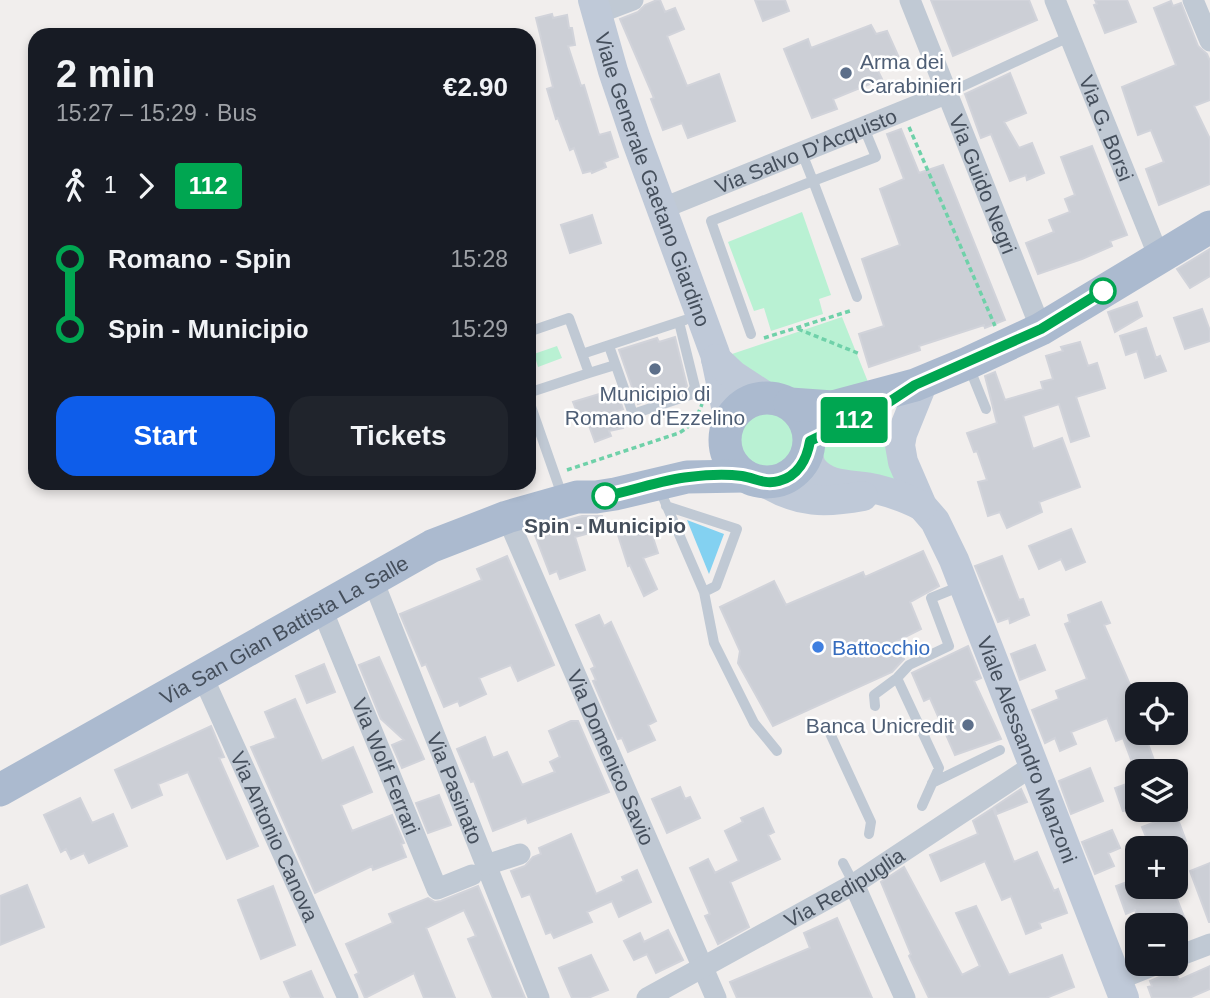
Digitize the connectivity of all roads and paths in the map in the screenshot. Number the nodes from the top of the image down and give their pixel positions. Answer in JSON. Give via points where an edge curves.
{"nodes":[{"id":1,"x":633,"y":0,"type":"edge"},
{"id":2,"x":910,"y":0,"type":"edge"},
{"id":3,"x":1055,"y":0,"type":"edge"},
{"id":4,"x":1193,"y":0,"type":"edge"},
{"id":5,"x":595,"y":7,"type":"edge"},
{"id":6,"x":1069,"y":37,"type":"junction"},
{"id":7,"x":1210,"y":41,"type":"edge"},
{"id":8,"x":948,"y":93,"type":"junction"},
{"id":9,"x":903,"y":112,"type":"junction"},
{"id":10,"x":864,"y":128,"type":"junction"},
{"id":11,"x":802,"y":153,"type":"junction"},
{"id":12,"x":813,"y":181,"type":"junction"},
{"id":13,"x":661,"y":209,"type":"junction"},
{"id":14,"x":1210,"y":227,"type":"edge"},
{"id":15,"x":1159,"y":257,"type":"junction"},
{"id":16,"x":858,"y":302,"type":"joint"},
{"id":17,"x":689,"y":319,"type":"junction"},
{"id":18,"x":796,"y":328,"type":"junction"},
{"id":19,"x":536,"y":329,"type":"edge"},
{"id":20,"x":1041,"y":329,"type":"junction"},
{"id":21,"x":757,"y":336,"type":"joint"},
{"id":22,"x":609,"y":346,"type":"junction"},
{"id":23,"x":1004,"y":347,"type":"junction"},
{"id":24,"x":582,"y":354,"type":"junction"},
{"id":25,"x":860,"y":354,"type":"dead end"},
{"id":26,"x":716,"y":359,"type":"junction"},
{"id":27,"x":968,"y":363,"type":"junction"},
{"id":28,"x":615,"y":365,"type":"junction"},
{"id":29,"x":589,"y":373,"type":"junction"},
{"id":30,"x":919,"y":383,"type":"junction"},
{"id":31,"x":536,"y":390,"type":"edge"},
{"id":32,"x":703,"y":400,"type":"dead end"},
{"id":33,"x":779,"y":401,"type":"junction"},
{"id":34,"x":986,"y":410,"type":"dead end"},
{"id":35,"x":536,"y":418,"type":"edge"},
{"id":36,"x":727,"y":428,"type":"junction"},
{"id":37,"x":809,"y":448,"type":"junction"},
{"id":38,"x":755,"y":479,"type":"junction"},
{"id":39,"x":565,"y":491,"type":"junction"},
{"id":40,"x":887,"y":492,"type":"junction"},
{"id":41,"x":662,"y":495,"type":"junction"},
{"id":42,"x":922,"y":506,"type":"junction"},
{"id":43,"x":507,"y":517,"type":"junction"},
{"id":44,"x":372,"y":578,"type":"junction"},
{"id":45,"x":964,"y":585,"type":"junction"},
{"id":46,"x":704,"y":592,"type":"junction"},
{"id":47,"x":321,"y":607,"type":"junction"},
{"id":48,"x":202,"y":675,"type":"junction"},
{"id":49,"x":897,"y":678,"type":"junction"},
{"id":50,"x":875,"y":706,"type":"dead end"},
{"id":51,"x":828,"y":729,"type":"dead end"},
{"id":52,"x":1000,"y":750,"type":"dead end"},
{"id":53,"x":777,"y":751,"type":"dead end"},
{"id":54,"x":1034,"y":765,"type":"junction"},
{"id":55,"x":932,"y":783,"type":"junction"},
{"id":56,"x":0,"y":790,"type":"edge"},
{"id":57,"x":922,"y":806,"type":"dead end"},
{"id":58,"x":869,"y":834,"type":"dead end"},
{"id":59,"x":520,"y":853,"type":"dead end"},
{"id":60,"x":843,"y":863,"type":"dead end"},
{"id":61,"x":479,"y":870,"type":"junction"},
{"id":62,"x":854,"y":884,"type":"junction"},
{"id":63,"x":1210,"y":944,"type":"edge"},
{"id":64,"x":1188,"y":952,"type":"edge"},
{"id":65,"x":702,"y":968,"type":"junction"},
{"id":66,"x":1140,"y":976,"type":"edge"},
{"id":67,"x":1121,"y":989,"type":"edge"},
{"id":68,"x":348,"y":998,"type":"edge"},
{"id":69,"x":539,"y":998,"type":"edge"},
{"id":70,"x":647,"y":998,"type":"edge"},
{"id":71,"x":716,"y":998,"type":"edge"},
{"id":72,"x":905,"y":998,"type":"edge"}],
"edges":[{"from":1,"to":5,"type":"street"},
{"from":2,"to":8,"type":"street","name":"Via Guido Negri"},
{"from":3,"to":6,"type":"street","name":"Via G. Borsi"},
{"from":4,"to":7,"type":"street"},
{"from":5,"to":13,"type":"main road","name":"Viale Generale Gaetano Giardino"},
{"from":6,"to":8,"type":"lane"},
{"from":6,"to":15,"type":"street","name":"Via G. Borsi"},
{"from":8,"to":9,"type":"street","name":"Via Salvo D'Acquisto"},
{"from":8,"to":20,"type":"street","name":"Via Guido Negri"},
{"from":9,"to":10,"type":"street","name":"Via Salvo D'Acquisto"},
{"from":9,"to":23,"type":"path"},
{"from":10,"to":11,"type":"street","name":"Via Salvo D'Acquisto"},
{"from":10,"to":12,"type":"lane","via":[[876,158]]},
{"from":11,"to":12,"type":"lane"},
{"from":11,"to":13,"type":"street","name":"Via Salvo D'Acquisto"},
{"from":12,"to":16,"type":"lane"},
{"from":12,"to":21,"type":"lane","via":[[711,221]]},
{"from":13,"to":17,"type":"main road","name":"Viale Generale Gaetano Giardino"},
{"from":14,"to":15,"type":"main road"},
{"from":15,"to":20,"type":"main road"},
{"from":16,"to":18,"type":"path"},
{"from":17,"to":22,"type":"lane"},
{"from":17,"to":26,"type":"main road","name":"Viale Generale Gaetano Giardino"},
{"from":17,"to":28,"type":"lane","via":[[695,387],[691,395],[633,414]]},
{"from":18,"to":21,"type":"path"},
{"from":18,"to":25,"type":"path"},
{"from":19,"to":24,"type":"lane","via":[[569,318]]},
{"from":20,"to":23,"type":"main road"},
{"from":22,"to":24,"type":"lane"},
{"from":22,"to":28,"type":"lane"},
{"from":23,"to":27,"type":"main road"},
{"from":24,"to":29,"type":"lane"},
{"from":26,"to":33,"type":"main road","name":"Viale Generale Gaetano Giardino","via":[[740,380]]},
{"from":26,"to":36,"type":"main road","name":"Viale Generale Gaetano Giardino"},
{"from":27,"to":30,"type":"main road"},
{"from":27,"to":34,"type":"lane"},
{"from":28,"to":29,"type":"lane"},
{"from":29,"to":31,"type":"lane"},
{"from":30,"to":33,"type":"main road","via":[[833,407]]},
{"from":30,"to":37,"type":"main road"},
{"from":30,"to":42,"type":"main road","name":"Viale Alessandro Manzoni","via":[[900,445],[905,472]]},
{"from":32,"to":39,"type":"path","via":[[689,427],[624,452]]},
{"from":33,"to":36,"type":"main road","via":[[745,404]]},
{"from":33,"to":37,"type":"main road","via":[[804,420]]},
{"from":35,"to":39,"type":"lane"},
{"from":36,"to":38,"type":"main road","via":[[729,458],[735,468]]},
{"from":36,"to":39,"type":"main road","name":"Via San Gian Battista La Salle","via":[[708,451],[695,457]]},
{"from":37,"to":38,"type":"main road","via":[[791,475],[779,481]]},
{"from":37,"to":40,"type":"main road","via":[[813,469],[822,477]]},
{"from":38,"to":40,"type":"main road","via":[[804,499]]},
{"from":38,"to":41,"type":"main road","name":"Via San Gian Battista La Salle","via":[[687,477]]},
{"from":39,"to":41,"type":"main road","name":"Via San Gian Battista La Salle","via":[[596,498]]},
{"from":39,"to":43,"type":"main road","name":"Via San Gian Battista La Salle"},
{"from":40,"to":42,"type":"main road"},
{"from":41,"to":46,"type":"lane"},
{"from":41,"to":46,"type":"lane","via":[[737,529],[716,586]]},
{"from":42,"to":45,"type":"main road","name":"Viale Alessandro Manzoni","via":[[935,521]]},
{"from":43,"to":44,"type":"main road","name":"Via San Gian Battista La Salle","via":[[432,546]]},
{"from":43,"to":65,"type":"street","name":"Via Domenico Savio"},
{"from":44,"to":47,"type":"main road","name":"Via San Gian Battista La Salle"},
{"from":44,"to":61,"type":"street","name":"Via Pasinato"},
{"from":45,"to":49,"type":"lane","via":[[931,598],[948,646],[909,665]]},
{"from":45,"to":54,"type":"main road","name":"Viale Alessandro Manzoni"},
{"from":46,"to":53,"type":"lane","via":[[714,643],[754,723]]},
{"from":47,"to":48,"type":"main road","name":"Via San Gian Battista La Salle"},
{"from":47,"to":61,"type":"street","name":"Via Wolf Ferrari","via":[[436,889]]},
{"from":48,"to":56,"type":"main road","name":"Via San Gian Battista La Salle"},
{"from":48,"to":68,"type":"street","name":"Via Antonio Canova"},
{"from":49,"to":50,"type":"lane","via":[[874,695]]},
{"from":49,"to":55,"type":"lane","via":[[939,768]]},
{"from":51,"to":58,"type":"lane","via":[[871,822]]},
{"from":52,"to":55,"type":"lane"},
{"from":54,"to":62,"type":"street","name":"Via Redipuglia"},
{"from":54,"to":67,"type":"main road","name":"Viale Alessandro Manzoni"},
{"from":55,"to":57,"type":"lane"},
{"from":59,"to":61,"type":"street"},
{"from":60,"to":62,"type":"lane"},
{"from":61,"to":69,"type":"street","name":"Via Pasinato"},
{"from":62,"to":65,"type":"street","name":"Via Redipuglia"},
{"from":62,"to":72,"type":"street"},
{"from":63,"to":64,"type":"street"},
{"from":65,"to":70,"type":"street","name":"Via Redipuglia"},
{"from":65,"to":71,"type":"street","name":"Via Domenico Savio"},
{"from":66,"to":67,"type":"street"}]}
